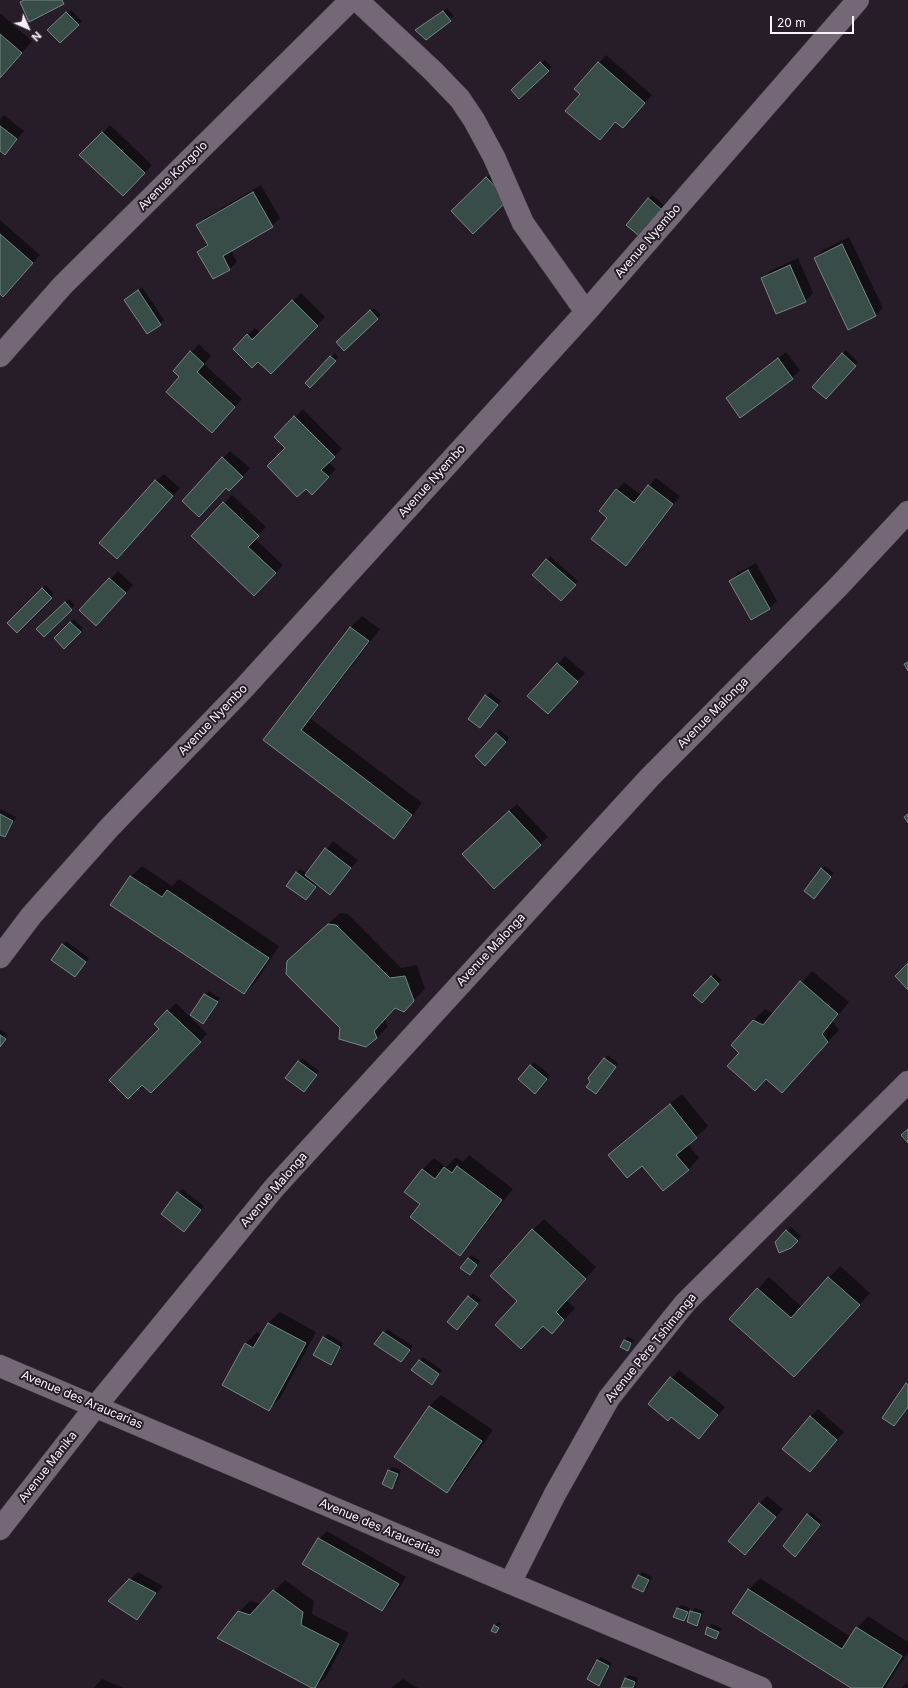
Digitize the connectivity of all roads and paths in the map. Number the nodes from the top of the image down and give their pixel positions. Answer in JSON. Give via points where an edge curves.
{"nodes":[{"id":1,"x":351,"y":0,"type":"edge"},
{"id":2,"x":357,"y":0,"type":"edge"},
{"id":3,"x":858,"y":0,"type":"edge"},
{"id":4,"x":586,"y":312,"type":"junction"},
{"id":5,"x":0,"y":356,"type":"edge"},
{"id":6,"x":908,"y":512,"type":"edge"},
{"id":7,"x":0,"y":957,"type":"edge"},
{"id":8,"x":908,"y":1082,"type":"edge"},
{"id":9,"x":0,"y":1366,"type":"edge"},
{"id":10,"x":96,"y":1406,"type":"junction"},
{"id":11,"x":0,"y":1528,"type":"edge"},
{"id":12,"x":510,"y":1583,"type":"junction"},
{"id":13,"x":761,"y":1688,"type":"edge"}],
"edges":[{"from":1,"to":5,"type":"street","name":"Avenue Kongolo","via":[[63,285]]},
{"from":2,"to":4,"type":"street","via":[[460,100],[494,157],[523,223]]},
{"from":3,"to":4,"type":"street","name":"Avenue Nyembo"},
{"from":4,"to":7,"type":"street","name":"Avenue Nyembo","via":[[244,688],[110,827],[31,916]]},
{"from":6,"to":10,"type":"street","name":"Avenue Malonga","via":[[839,586],[650,777],[274,1188]]},
{"from":8,"to":12,"type":"street","name":"Avenue Père Tshimanga","via":[[685,1303],[609,1398],[555,1494]]},
{"from":9,"to":10,"type":"street","name":"Avenue des Araucarias"},
{"from":10,"to":11,"type":"street","name":"Avenue Manika"},
{"from":10,"to":12,"type":"street","name":"Avenue des Araucarias"},
{"from":12,"to":13,"type":"street","name":"Avenue des Araucarias"}]}
